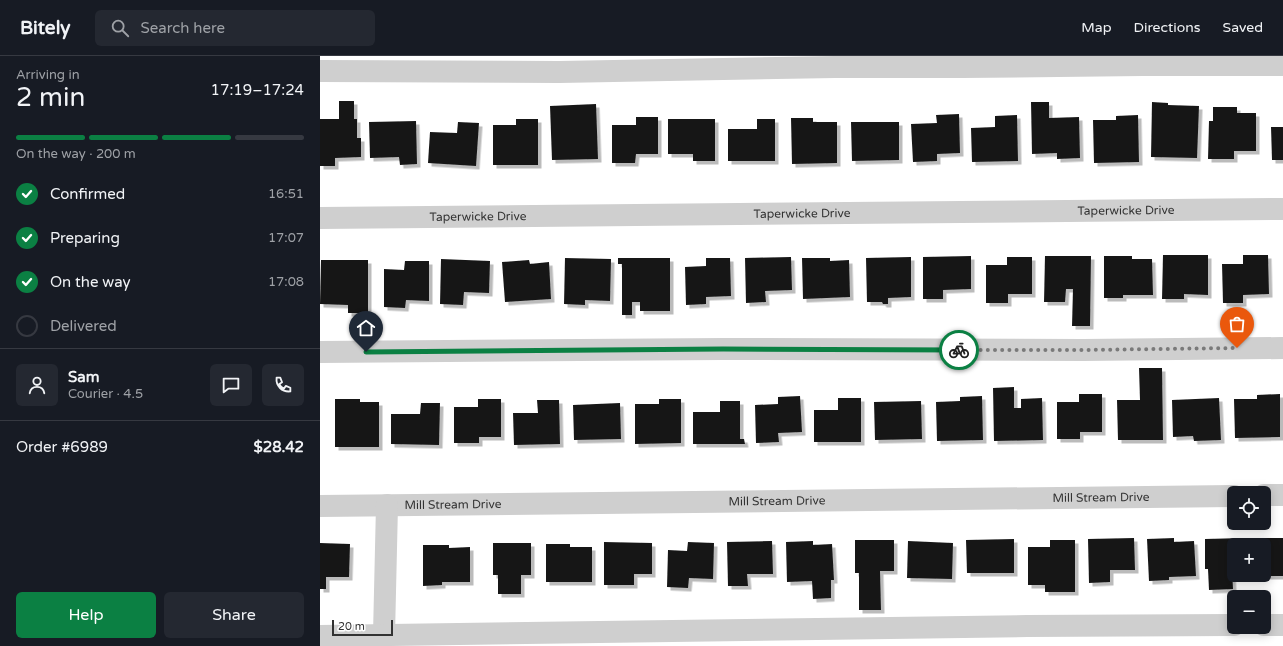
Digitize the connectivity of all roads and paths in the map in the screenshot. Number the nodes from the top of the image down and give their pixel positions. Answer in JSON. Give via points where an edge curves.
{"nodes":[{"id":1,"x":1283,"y":65,"type":"edge"},
{"id":2,"x":320,"y":71,"type":"edge"},
{"id":3,"x":1283,"y":210,"type":"edge"},
{"id":4,"x":320,"y":218,"type":"edge"},
{"id":5,"x":1283,"y":348,"type":"edge"},
{"id":6,"x":320,"y":352,"type":"edge"},
{"id":7,"x":1271,"y":495,"type":"edge"},
{"id":8,"x":1283,"y":495,"type":"edge"},
{"id":9,"x":1227,"y":496,"type":"edge"},
{"id":10,"x":387,"y":505,"type":"junction"},
{"id":11,"x":320,"y":506,"type":"edge"},
{"id":12,"x":1227,"y":625,"type":"edge"},
{"id":13,"x":1271,"y":625,"type":"edge"},
{"id":14,"x":1283,"y":625,"type":"edge"},
{"id":15,"x":384,"y":635,"type":"junction"},
{"id":16,"x":320,"y":636,"type":"edge"}],
"edges":[{"from":1,"to":2,"type":"street","via":[[559,72]]},
{"from":3,"to":4,"type":"street","name":"Taperwicke Drive"},
{"from":5,"to":6,"type":"street"},
{"from":7,"to":8,"type":"street"},
{"from":9,"to":10,"type":"street","name":"Mill Stream Drive"},
{"from":10,"to":11,"type":"street","name":"Mill Stream Drive"},
{"from":10,"to":15,"type":"street"},
{"from":12,"to":15,"type":"street"},
{"from":13,"to":14,"type":"street"},
{"from":15,"to":16,"type":"street"}]}
